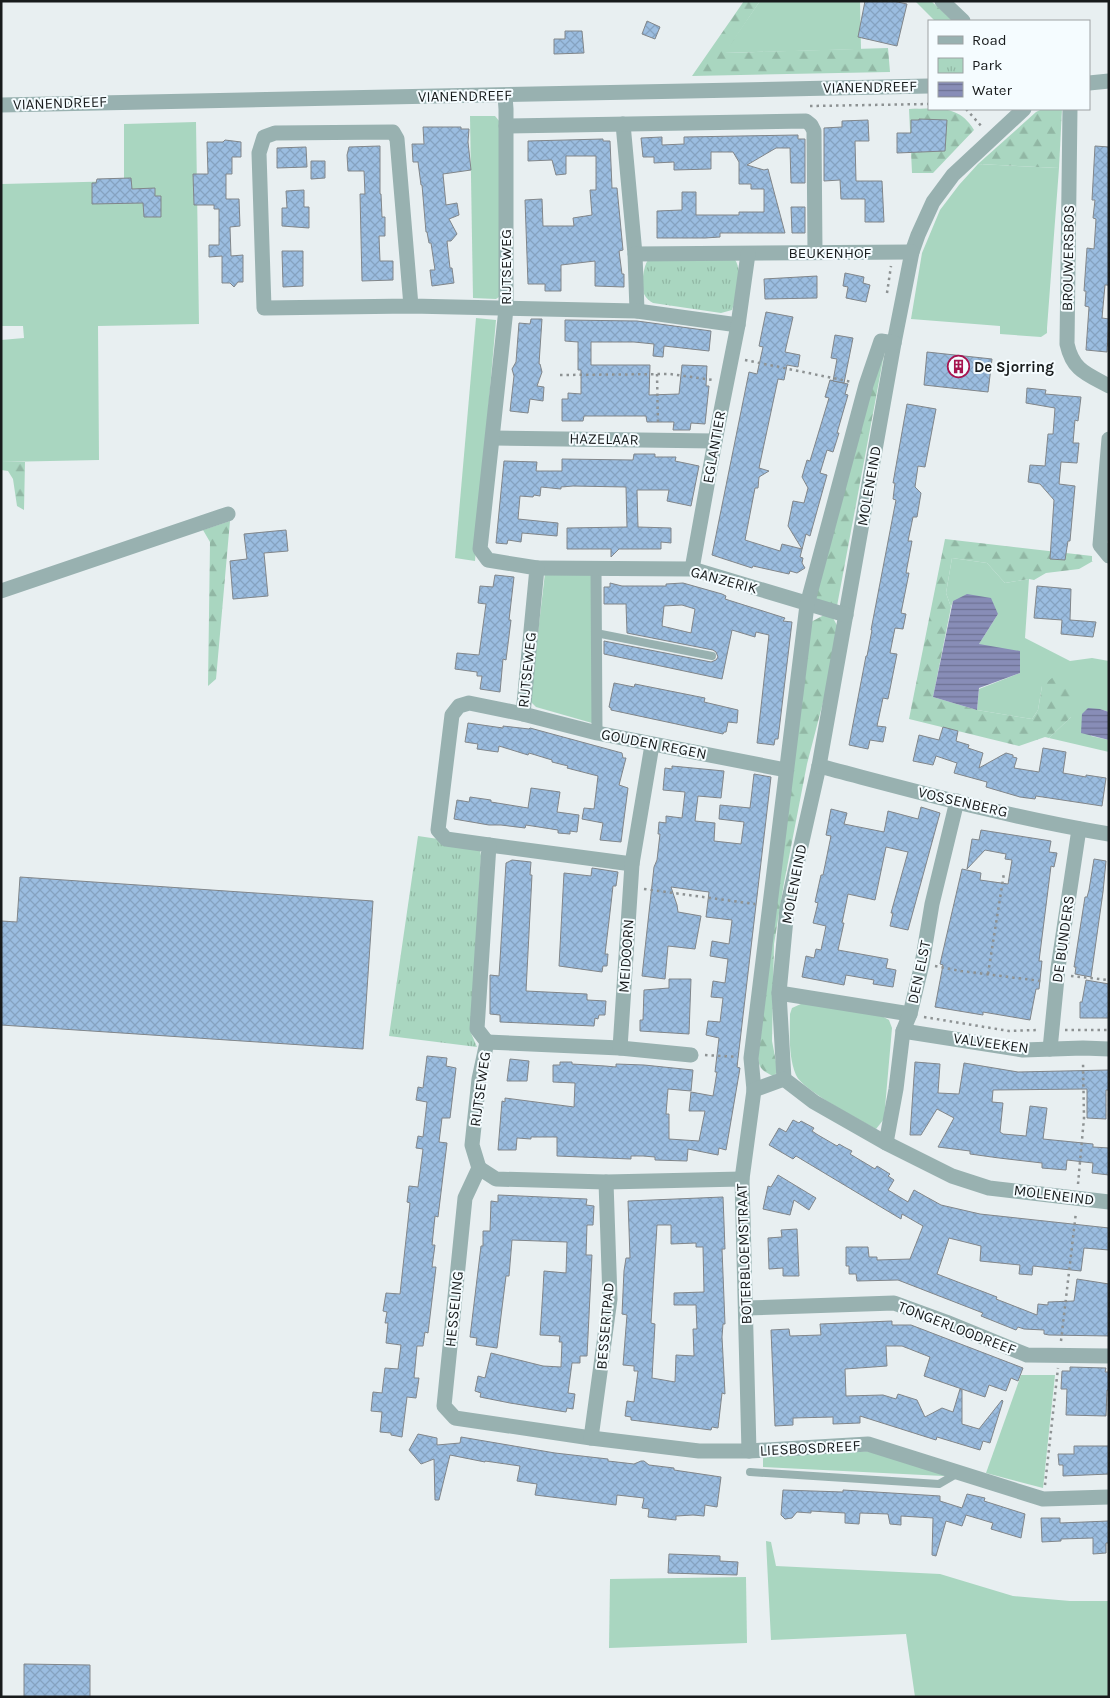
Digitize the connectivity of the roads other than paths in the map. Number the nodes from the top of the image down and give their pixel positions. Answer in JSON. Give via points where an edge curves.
{"nodes":[{"id":1,"x":942,"y":1,"type":"edge"},
{"id":2,"x":962,"y":20,"type":"edge"},
{"id":3,"x":1109,"y":81,"type":"edge"},
{"id":4,"x":1090,"y":83,"type":"edge"},
{"id":5,"x":928,"y":86,"type":"edge"},
{"id":6,"x":505,"y":96,"type":"junction"},
{"id":7,"x":1,"y":105,"type":"edge"},
{"id":8,"x":1070,"y":110,"type":"edge"},
{"id":9,"x":1015,"y":111,"type":"edge"},
{"id":10,"x":623,"y":124,"type":"junction"},
{"id":11,"x":506,"y":126,"type":"junction"},
{"id":12,"x":815,"y":252,"type":"junction"},
{"id":13,"x":912,"y":252,"type":"junction"},
{"id":14,"x":635,"y":254,"type":"junction"},
{"id":15,"x":748,"y":254,"type":"junction"},
{"id":16,"x":411,"y":306,"type":"junction"},
{"id":17,"x":506,"y":309,"type":"junction"},
{"id":18,"x":637,"y":311,"type":"junction"},
{"id":19,"x":738,"y":325,"type":"junction"},
{"id":20,"x":894,"y":343,"type":"junction"},
{"id":21,"x":1109,"y":386,"type":"edge"},
{"id":22,"x":493,"y":438,"type":"junction"},
{"id":23,"x":1109,"y":438,"type":"edge"},
{"id":24,"x":715,"y":441,"type":"junction"},
{"id":25,"x":228,"y":514,"type":"dead end"},
{"id":26,"x":1109,"y":556,"type":"edge"},
{"id":27,"x":537,"y":568,"type":"junction"},
{"id":28,"x":596,"y":568,"type":"junction"},
{"id":29,"x":692,"y":569,"type":"junction"},
{"id":30,"x":1,"y":590,"type":"edge"},
{"id":31,"x":807,"y":605,"type":"junction"},
{"id":32,"x":846,"y":615,"type":"junction"},
{"id":33,"x":596,"y":633,"type":"junction"},
{"id":34,"x":712,"y":656,"type":"dead end"},
{"id":35,"x":523,"y":714,"type":"junction"},
{"id":36,"x":597,"y":733,"type":"junction"},
{"id":37,"x":652,"y":744,"type":"junction"},
{"id":38,"x":819,"y":766,"type":"junction"},
{"id":39,"x":786,"y":770,"type":"junction"},
{"id":40,"x":957,"y":802,"type":"junction"},
{"id":41,"x":1079,"y":829,"type":"junction"},
{"id":42,"x":1109,"y":834,"type":"edge"},
{"id":43,"x":489,"y":845,"type":"junction"},
{"id":44,"x":632,"y":864,"type":"junction"},
{"id":45,"x":780,"y":993,"type":"junction"},
{"id":46,"x":910,"y":1014,"type":"junction"},
{"id":47,"x":903,"y":1031,"type":"junction"},
{"id":48,"x":487,"y":1042,"type":"junction"},
{"id":49,"x":620,"y":1048,"type":"junction"},
{"id":50,"x":1050,"y":1049,"type":"junction"},
{"id":51,"x":1109,"y":1049,"type":"edge"},
{"id":52,"x":691,"y":1055,"type":"road end"},
{"id":53,"x":784,"y":1079,"type":"junction"},
{"id":54,"x":754,"y":1090,"type":"junction"},
{"id":55,"x":886,"y":1142,"type":"junction"},
{"id":56,"x":478,"y":1168,"type":"junction"},
{"id":57,"x":742,"y":1180,"type":"junction"},
{"id":58,"x":606,"y":1182,"type":"junction"},
{"id":59,"x":1109,"y":1202,"type":"edge"},
{"id":60,"x":746,"y":1308,"type":"junction"},
{"id":61,"x":1109,"y":1356,"type":"edge"},
{"id":62,"x":592,"y":1438,"type":"junction"},
{"id":63,"x":749,"y":1452,"type":"junction"},
{"id":64,"x":750,"y":1472,"type":"dead end"},
{"id":65,"x":958,"y":1473,"type":"junction"},
{"id":66,"x":1109,"y":1497,"type":"edge"}],
"edges":[{"from":1,"to":2,"type":"street"},
{"from":3,"to":4,"type":"street"},
{"from":5,"to":6,"type":"street","name":"VIANENDREEF"},
{"from":6,"to":7,"type":"street","name":"VIANENDREEF"},
{"from":6,"to":11,"type":"street","name":"RIJTSEWEG"},
{"from":8,"to":21,"type":"street","name":"BROUWERSBOS","via":[[1068,344],[1080,371]]},
{"from":9,"to":13,"type":"street","name":"MOLENEIND","via":[[953,175],[933,202]]},
{"from":10,"to":11,"type":"street","name":"VIANENDREEF"},
{"from":10,"to":12,"type":"street","name":"VIANENDREEF","via":[[806,121],[814,132]]},
{"from":10,"to":14,"type":"street"},
{"from":11,"to":17,"type":"street","name":"RIJTSEWEG"},
{"from":12,"to":13,"type":"street","name":"BEUKENHOF"},
{"from":12,"to":15,"type":"street","name":"BEUKENHOF"},
{"from":13,"to":20,"type":"street","name":"MOLENEIND"},
{"from":14,"to":15,"type":"street","name":"BEUKENHOF"},
{"from":14,"to":18,"type":"street"},
{"from":15,"to":19,"type":"street"},
{"from":16,"to":16,"type":"street","via":[[264,308],[259,153],[264,138],[275,133],[393,132],[397,140]]},
{"from":16,"to":17,"type":"street"},
{"from":17,"to":18,"type":"street"},
{"from":17,"to":22,"type":"street","name":"RIJTSEWEG"},
{"from":18,"to":19,"type":"street"},
{"from":19,"to":24,"type":"street","name":"EGLANTIER"},
{"from":20,"to":31,"type":"street","name":"MOLENEIND","via":[[880,341]]},
{"from":20,"to":32,"type":"street","name":"MOLENEIND"},
{"from":22,"to":24,"type":"street","name":"HAZELAAR"},
{"from":22,"to":27,"type":"street","name":"RIJTSEWEG","via":[[480,549],[488,560]]},
{"from":23,"to":26,"type":"street","via":[[1100,545]]},
{"from":24,"to":29,"type":"street","name":"EGLANTIER"},
{"from":25,"to":30,"type":"street"},
{"from":27,"to":28,"type":"street","name":"GANZERIK"},
{"from":27,"to":35,"type":"street","name":"RIJTSEWEG"},
{"from":28,"to":29,"type":"street","name":"GANZERIK"},
{"from":28,"to":33,"type":"street"},
{"from":29,"to":31,"type":"street","name":"GANZERIK"},
{"from":31,"to":32,"type":"street","name":"GANZERIK"},
{"from":31,"to":39,"type":"street","name":"MOLENEIND"},
{"from":32,"to":38,"type":"street","name":"MOLENEIND"},
{"from":33,"to":34,"type":"lane"},
{"from":33,"to":36,"type":"street"},
{"from":35,"to":36,"type":"street","name":"GOUDEN REGEN"},
{"from":35,"to":43,"type":"street","name":"RIJTSEWEG","via":[[469,704],[459,706],[452,715],[438,830],[446,839]]},
{"from":36,"to":37,"type":"street","name":"GOUDEN REGEN"},
{"from":37,"to":39,"type":"street","name":"GOUDEN REGEN"},
{"from":37,"to":44,"type":"street","name":"MEIDOORN"},
{"from":38,"to":40,"type":"street","name":"VOSSENBERG"},
{"from":38,"to":45,"type":"street","name":"MOLENEIND","via":[[787,908]]},
{"from":39,"to":54,"type":"street","name":"MOLENEIND","via":[[751,1058]]},
{"from":40,"to":41,"type":"street","name":"VOSSENBERG"},
{"from":40,"to":46,"type":"street","name":"DEN ELST"},
{"from":41,"to":42,"type":"street","name":"VOSSENBERG"},
{"from":41,"to":50,"type":"street","name":"DE BUNDERS"},
{"from":43,"to":44,"type":"street"},
{"from":43,"to":48,"type":"street","name":"RIJTSEWEG","via":[[477,1029]]},
{"from":44,"to":49,"type":"street","name":"MEIDOORN"},
{"from":45,"to":46,"type":"street"},
{"from":45,"to":53,"type":"street","name":"MOLENEIND"},
{"from":46,"to":47,"type":"street","name":"DEN ELST"},
{"from":47,"to":50,"type":"street","name":"VALVEEKEN","via":[[1023,1050]]},
{"from":47,"to":55,"type":"street","name":"DEN ELST"},
{"from":48,"to":49,"type":"street"},
{"from":48,"to":56,"type":"street","name":"RIJTSEWEG","via":[[479,1079],[472,1145]]},
{"from":49,"to":52,"type":"street"},
{"from":50,"to":51,"type":"street","name":"VALVEEKEN"},
{"from":53,"to":54,"type":"street"},
{"from":53,"to":55,"type":"street","name":"MOLENEIND","via":[[814,1102]]},
{"from":54,"to":57,"type":"street","name":"BOTERBLOEMSTRAAT"},
{"from":55,"to":59,"type":"street","name":"MOLENEIND","via":[[952,1176],[989,1188]]},
{"from":56,"to":58,"type":"street","via":[[496,1179]]},
{"from":56,"to":62,"type":"street","name":"HESSELING","via":[[465,1198],[444,1406],[455,1418]]},
{"from":57,"to":58,"type":"street"},
{"from":57,"to":60,"type":"street","name":"BOTERBLOEMSTRAAT"},
{"from":58,"to":62,"type":"street","name":"BESSERTPAD","via":[[610,1299]]},
{"from":60,"to":61,"type":"street","name":"TONGERLOODREEF","via":[[894,1303],[1027,1355]]},
{"from":60,"to":63,"type":"street","name":"BOTERBLOEMSTRAAT"},
{"from":62,"to":63,"type":"street","name":"HESSELING","via":[[699,1451]]},
{"from":63,"to":65,"type":"street","name":"LIESBOSDREEF","via":[[868,1444]]},
{"from":64,"to":65,"type":"lane","name":"LIESBOSDREEF","via":[[939,1484]]},
{"from":65,"to":66,"type":"street","name":"LIESBOSDREEF","via":[[1043,1498]]}]}
